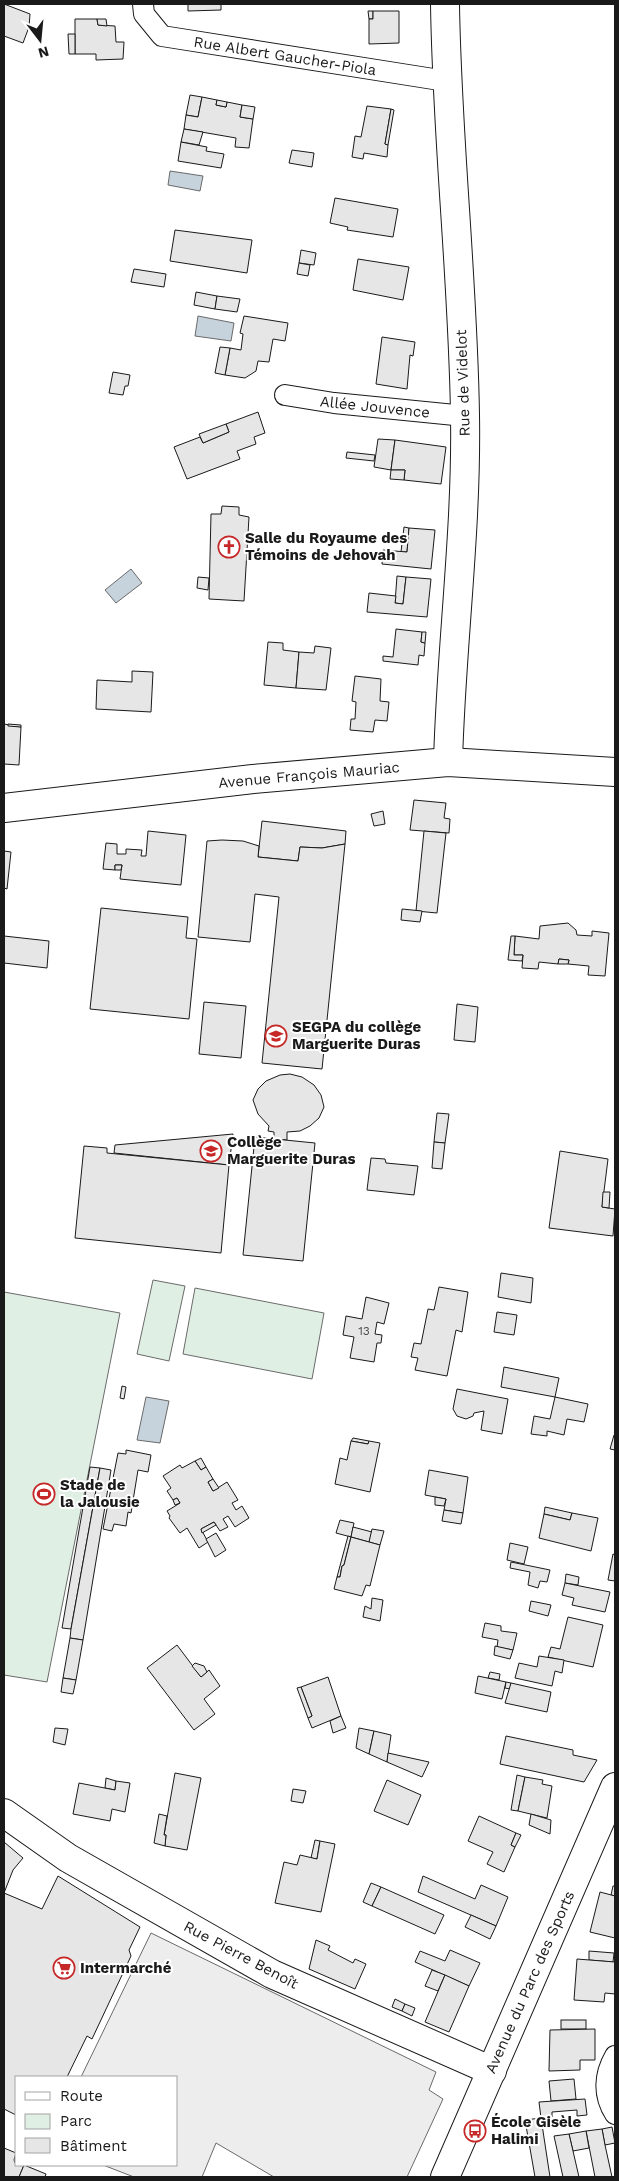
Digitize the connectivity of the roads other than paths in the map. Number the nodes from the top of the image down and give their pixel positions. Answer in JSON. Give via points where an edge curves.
{"nodes":[{"id":1,"x":143,"y":4,"type":"edge"},
{"id":2,"x":445,"y":4,"type":"edge"},
{"id":3,"x":446,"y":82,"type":"junction"},
{"id":4,"x":285,"y":395,"type":"dead end"},
{"id":5,"x":466,"y":416,"type":"junction"},
{"id":6,"x":448,"y":762,"type":"junction"},
{"id":7,"x":615,"y":772,"type":"edge"},
{"id":8,"x":4,"y":808,"type":"edge"},
{"id":9,"x":615,"y":1787,"type":"edge"},
{"id":10,"x":4,"y":1813,"type":"edge"},
{"id":11,"x":615,"y":2056,"type":"edge"},
{"id":12,"x":492,"y":2071,"type":"junction"},
{"id":13,"x":615,"y":2114,"type":"edge"},
{"id":14,"x":445,"y":2177,"type":"edge"}],
"edges":[{"from":1,"to":3,"type":"street","name":"Rue Albert Gaucher-Piola","via":[[144,14],[162,36]]},
{"from":2,"to":3,"type":"street","name":"Rue de Videlot"},
{"from":3,"to":5,"type":"street","name":"Rue de Videlot"},
{"from":4,"to":5,"type":"street","name":"Allée Jouvence"},
{"from":5,"to":6,"type":"street","name":"Rue de Videlot"},
{"from":6,"to":7,"type":"street","name":"Avenue François Mauriac"},
{"from":6,"to":8,"type":"street","name":"Avenue François Mauriac","via":[[253,779]]},
{"from":9,"to":12,"type":"street","name":"Avenue du Parc des Sports"},
{"from":10,"to":12,"type":"street","name":"Rue Pierre Benoît","via":[[68,1858],[272,1974]]},
{"from":11,"to":13,"type":"street","via":[[609,2068],[606,2088]]},
{"from":12,"to":14,"type":"street","name":"Avenue du Parc des Sports"}]}
